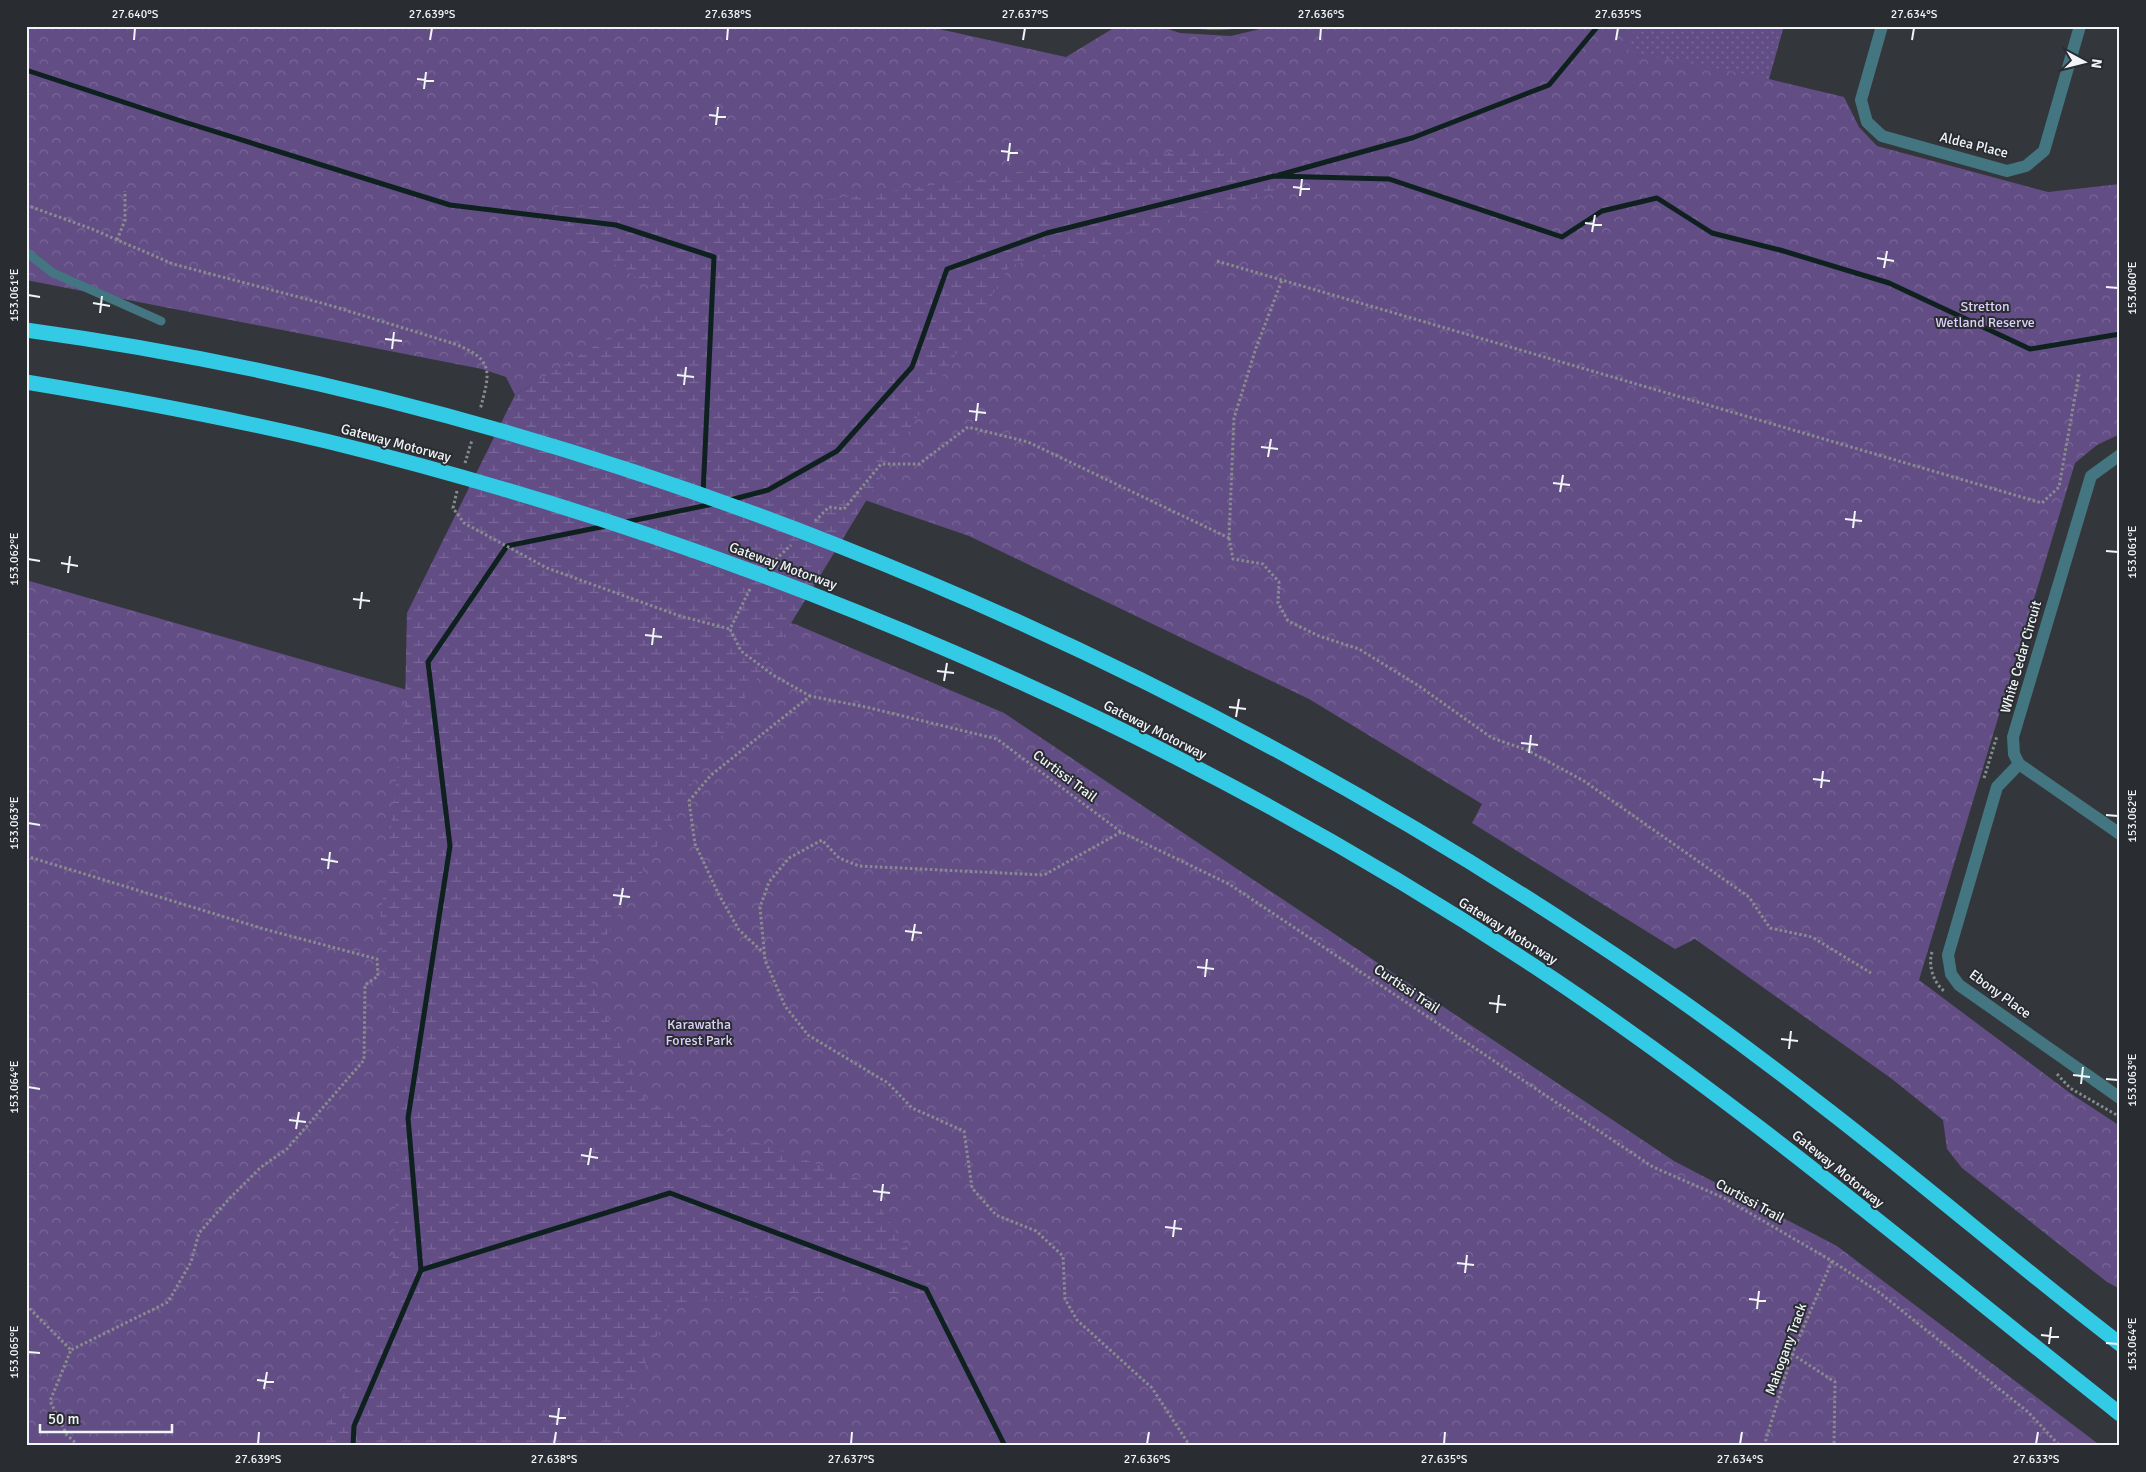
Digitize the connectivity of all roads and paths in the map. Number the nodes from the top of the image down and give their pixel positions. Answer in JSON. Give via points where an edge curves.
{"nodes":[{"id":1,"x":1882,"y":26,"type":"edge"},
{"id":2,"x":2080,"y":26,"type":"edge"},
{"id":3,"x":125,"y":191,"type":"dead end"},
{"id":4,"x":26,"y":205,"type":"edge"},
{"id":5,"x":117,"y":240,"type":"junction"},
{"id":6,"x":26,"y":252,"type":"edge"},
{"id":7,"x":1217,"y":261,"type":"dead end"},
{"id":8,"x":1282,"y":280,"type":"junction"},
{"id":9,"x":161,"y":321,"type":"dead end"},
{"id":10,"x":26,"y":330,"type":"edge"},
{"id":11,"x":455,"y":344,"type":"dead end"},
{"id":12,"x":2079,"y":374,"type":"dead end"},
{"id":13,"x":26,"y":382,"type":"edge"},
{"id":14,"x":2120,"y":455,"type":"edge"},
{"id":15,"x":808,"y":528,"type":"dead end"},
{"id":16,"x":1229,"y":538,"type":"junction"},
{"id":17,"x":794,"y":541,"type":"dead end"},
{"id":18,"x":767,"y":568,"type":"dead end"},
{"id":19,"x":753,"y":582,"type":"dead end"},
{"id":20,"x":810,"y":696,"type":"junction"},
{"id":21,"x":1999,"y":729,"type":"dead end"},
{"id":22,"x":2019,"y":764,"type":"junction"},
{"id":23,"x":1982,"y":785,"type":"dead end"},
{"id":24,"x":1121,"y":832,"type":"junction"},
{"id":25,"x":2120,"y":834,"type":"edge"},
{"id":26,"x":26,"y":856,"type":"edge"},
{"id":27,"x":1935,"y":945,"type":"dead end"},
{"id":28,"x":765,"y":954,"type":"junction"},
{"id":29,"x":1870,"y":973,"type":"dead end"},
{"id":30,"x":1949,"y":996,"type":"dead end"},
{"id":31,"x":2053,"y":1069,"type":"dead end"},
{"id":32,"x":2120,"y":1098,"type":"edge"},
{"id":33,"x":2120,"y":1117,"type":"edge"},
{"id":34,"x":1832,"y":1261,"type":"junction"},
{"id":35,"x":26,"y":1305,"type":"edge"},
{"id":36,"x":2120,"y":1344,"type":"edge"},
{"id":37,"x":71,"y":1350,"type":"junction"},
{"id":38,"x":1792,"y":1354,"type":"junction"},
{"id":39,"x":2120,"y":1414,"type":"edge"},
{"id":40,"x":79,"y":1446,"type":"edge"},
{"id":41,"x":1190,"y":1446,"type":"edge"},
{"id":42,"x":1764,"y":1446,"type":"edge"},
{"id":43,"x":1834,"y":1446,"type":"edge"},
{"id":44,"x":2060,"y":1446,"type":"edge"}],
"edges":[{"from":1,"to":2,"type":"street","name":"Aldea Place","via":[[1861,100],[1867,122],[1882,136],[2007,171],[2026,166],[2044,151]]},
{"from":3,"to":5,"type":"path","via":[[125,220]]},
{"from":4,"to":5,"type":"path"},
{"from":5,"to":11,"type":"path","via":[[173,264],[329,305]]},
{"from":6,"to":9,"type":"lane","via":[[53,273]]},
{"from":7,"to":8,"type":"path"},
{"from":8,"to":12,"type":"path","via":[[2042,503],[2060,487]]},
{"from":8,"to":16,"type":"path","via":[[1234,418]]},
{"from":10,"to":36,"type":"highway","via":[[102,340],[293,377],[448,417],[605,464],[876,560],[1162,689],[1436,839],[1584,934],[1756,1055]]},
{"from":13,"to":39,"type":"highway","name":"Gateway Motorway","via":[[242,422],[434,469],[608,521],[856,611],[1024,684],[1175,758],[1362,860],[1534,966],[1656,1050],[1754,1122]]},
{"from":14,"to":22,"type":"street","name":"White Cedar Circuit","via":[[2091,476],[2083,498],[2013,737],[2014,754]]},
{"from":15,"to":16,"type":"path","via":[[829,507],[844,509],[881,464],[919,464],[968,427],[1028,442]]},
{"from":16,"to":29,"type":"path","via":[[1233,559],[1263,564],[1279,582],[1278,603],[1288,621],[1319,636],[1359,649],[1419,686],[1492,738],[1527,750],[1584,782],[1749,897],[1770,928],[1812,937]]},
{"from":17,"to":18,"type":"path"},
{"from":19,"to":20,"type":"path","name":"Curtissi Trail","via":[[730,629],[741,651],[772,675]]},
{"from":20,"to":24,"type":"path","name":"Curtissi Trail","via":[[997,739]]},
{"from":20,"to":28,"type":"path","via":[[711,774],[689,802],[695,844],[718,895],[739,930]]},
{"from":21,"to":23,"type":"path"},
{"from":22,"to":25,"type":"street"},
{"from":22,"to":32,"type":"street","name":"Ebony Place","via":[[1997,787],[1948,955],[1951,974],[1960,985]]},
{"from":24,"to":28,"type":"path","via":[[1044,874],[859,866],[839,858],[822,840],[789,858],[769,882],[760,907]]},
{"from":24,"to":34,"type":"path","name":"Curtissi Trail","via":[[1229,884],[1654,1167],[1724,1198]]},
{"from":26,"to":37,"type":"path","via":[[264,928],[377,958],[378,976],[364,985],[364,1060],[287,1149],[261,1167],[199,1233],[191,1262],[168,1302]]},
{"from":27,"to":30,"type":"path","via":[[1929,962],[1937,986]]},
{"from":28,"to":41,"type":"path","via":[[785,1006],[808,1035],[888,1083],[912,1108],[964,1131],[972,1188],[996,1215],[1036,1231],[1063,1256],[1065,1299],[1077,1320],[1152,1388]]},
{"from":31,"to":33,"type":"path","via":[[2070,1088]]},
{"from":34,"to":38,"type":"path","name":"Mahogany Track"},
{"from":34,"to":44,"type":"path","name":"Curtissi Trail","via":[[1880,1293],[2028,1412]]},
{"from":35,"to":37,"type":"path"},
{"from":37,"to":40,"type":"path","via":[[50,1401],[67,1435]]},
{"from":38,"to":42,"type":"path","name":"Mahogany Track"},
{"from":38,"to":43,"type":"path","via":[[1836,1382]]}]}
